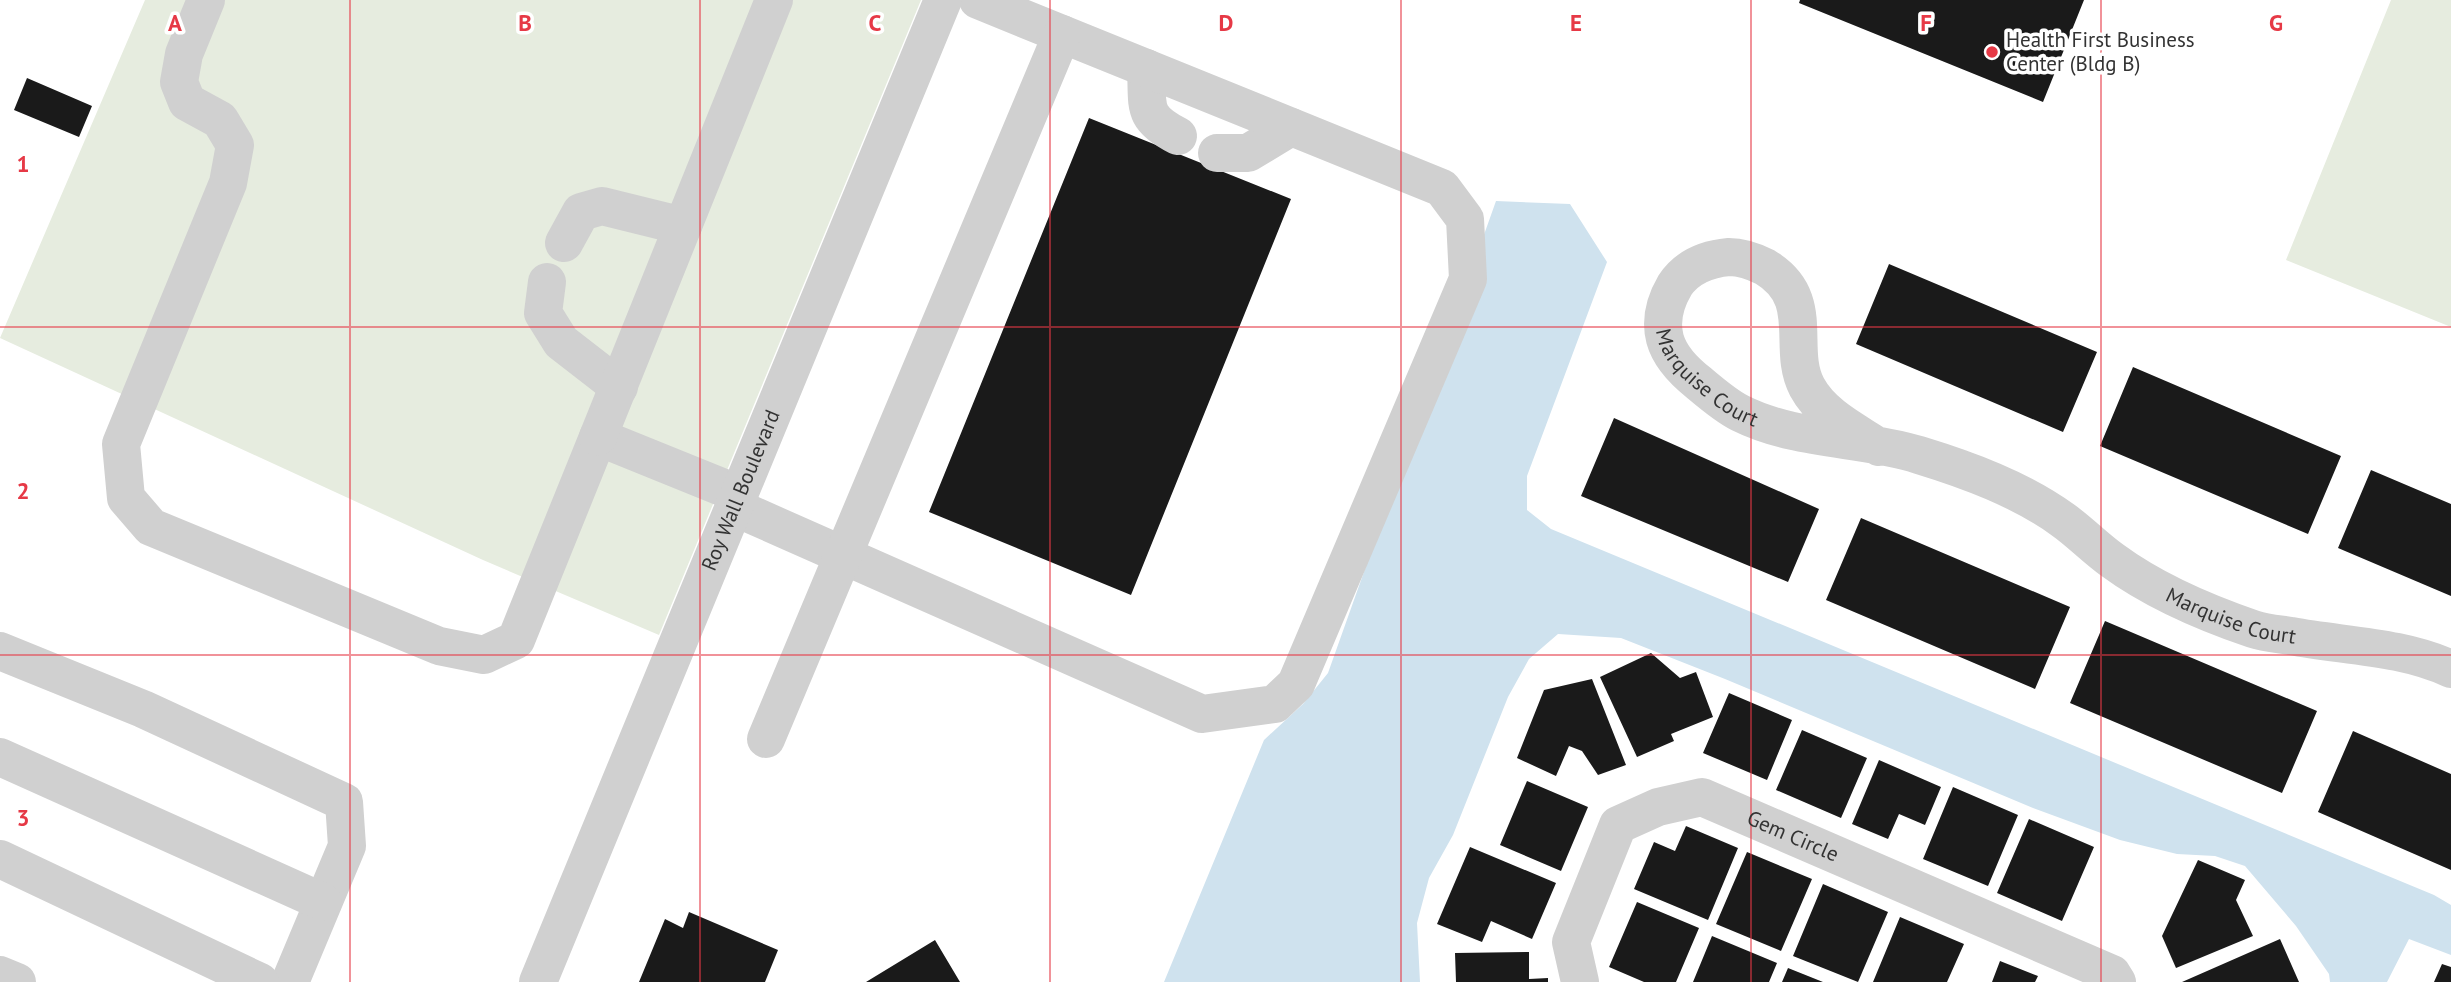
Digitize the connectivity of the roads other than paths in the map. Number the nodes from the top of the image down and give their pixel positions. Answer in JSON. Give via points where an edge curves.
{"nodes":[{"id":1,"x":206,"y":0,"type":"edge"},
{"id":2,"x":774,"y":0,"type":"edge"},
{"id":3,"x":943,"y":0,"type":"edge"},
{"id":4,"x":978,"y":0,"type":"edge"},
{"id":5,"x":1062,"y":34,"type":"junction"},
{"id":6,"x":1146,"y":68,"type":"junction"},
{"id":7,"x":1291,"y":127,"type":"junction"},
{"id":8,"x":1178,"y":136,"type":"dead end"},
{"id":9,"x":1217,"y":153,"type":"dead end"},
{"id":10,"x":683,"y":226,"type":"junction"},
{"id":11,"x":564,"y":243,"type":"dead end"},
{"id":12,"x":547,"y":282,"type":"dead end"},
{"id":13,"x":619,"y":387,"type":"junction"},
{"id":14,"x":598,"y":437,"type":"junction"},
{"id":15,"x":1879,"y":447,"type":"junction"},
{"id":16,"x":737,"y":501,"type":"junction"},
{"id":17,"x":842,"y":555,"type":"junction"},
{"id":18,"x":0,"y":651,"type":"edge"},
{"id":19,"x":2451,"y":669,"type":"edge"},
{"id":20,"x":766,"y":739,"type":"dead end"},
{"id":21,"x":0,"y":757,"type":"edge"},
{"id":22,"x":0,"y":859,"type":"edge"},
{"id":23,"x":323,"y":902,"type":"junction"},
{"id":24,"x":0,"y":975,"type":"edge"},
{"id":25,"x":17,"y":982,"type":"edge"},
{"id":26,"x":260,"y":982,"type":"edge"},
{"id":27,"x":289,"y":982,"type":"edge"},
{"id":28,"x":538,"y":982,"type":"edge"},
{"id":29,"x":1580,"y":982,"type":"edge"},
{"id":30,"x":2117,"y":982,"type":"edge"}],
"edges":[{"from":1,"to":14,"type":"street","via":[[178,82],[187,102],[220,120],[235,145],[228,183],[121,444],[126,498],[151,527],[439,646],[484,655],[516,640]]},
{"from":2,"to":10,"type":"street"},
{"from":3,"to":16,"type":"street","name":"Roy Wall Boulevard"},
{"from":4,"to":5,"type":"street"},
{"from":5,"to":6,"type":"street"},
{"from":5,"to":17,"type":"street"},
{"from":6,"to":7,"type":"street"},
{"from":6,"to":8,"type":"street","via":[[1148,108],[1158,126]]},
{"from":7,"to":9,"type":"street","via":[[1248,153]]},
{"from":7,"to":17,"type":"street","via":[[1442,188],[1465,219],[1468,279],[1296,684],[1275,704],[1202,714]]},
{"from":10,"to":11,"type":"street","via":[[602,206],[581,212]]},
{"from":10,"to":13,"type":"street"},
{"from":12,"to":13,"type":"street","via":[[543,313],[561,342]]},
{"from":13,"to":14,"type":"street"},
{"from":14,"to":16,"type":"street"},
{"from":15,"to":15,"type":"street","name":"Marquise Court","via":[[1780,428],[1740,413],[1685,372],[1667,347],[1662,327],[1664,310],[1684,273],[1700,263],[1734,257],[1773,272],[1797,307],[1800,363],[1817,403]]},
{"from":15,"to":19,"type":"street","name":"Marquise Court","via":[[1915,453],[2024,496],[2156,589],[2211,613],[2257,630],[2378,648]]},
{"from":16,"to":17,"type":"street"},
{"from":16,"to":28,"type":"street","name":"Roy Wall Boulevard"},
{"from":17,"to":20,"type":"street"},
{"from":18,"to":23,"type":"street","via":[[143,709],[344,802],[347,846]]},
{"from":21,"to":23,"type":"street"},
{"from":22,"to":26,"type":"street"},
{"from":23,"to":27,"type":"street"},
{"from":24,"to":25,"type":"street"},
{"from":29,"to":30,"type":"street","name":"Gem Circle","via":[[1571,942],[1618,825],[1658,807],[1702,797],[2112,974]]}]}
